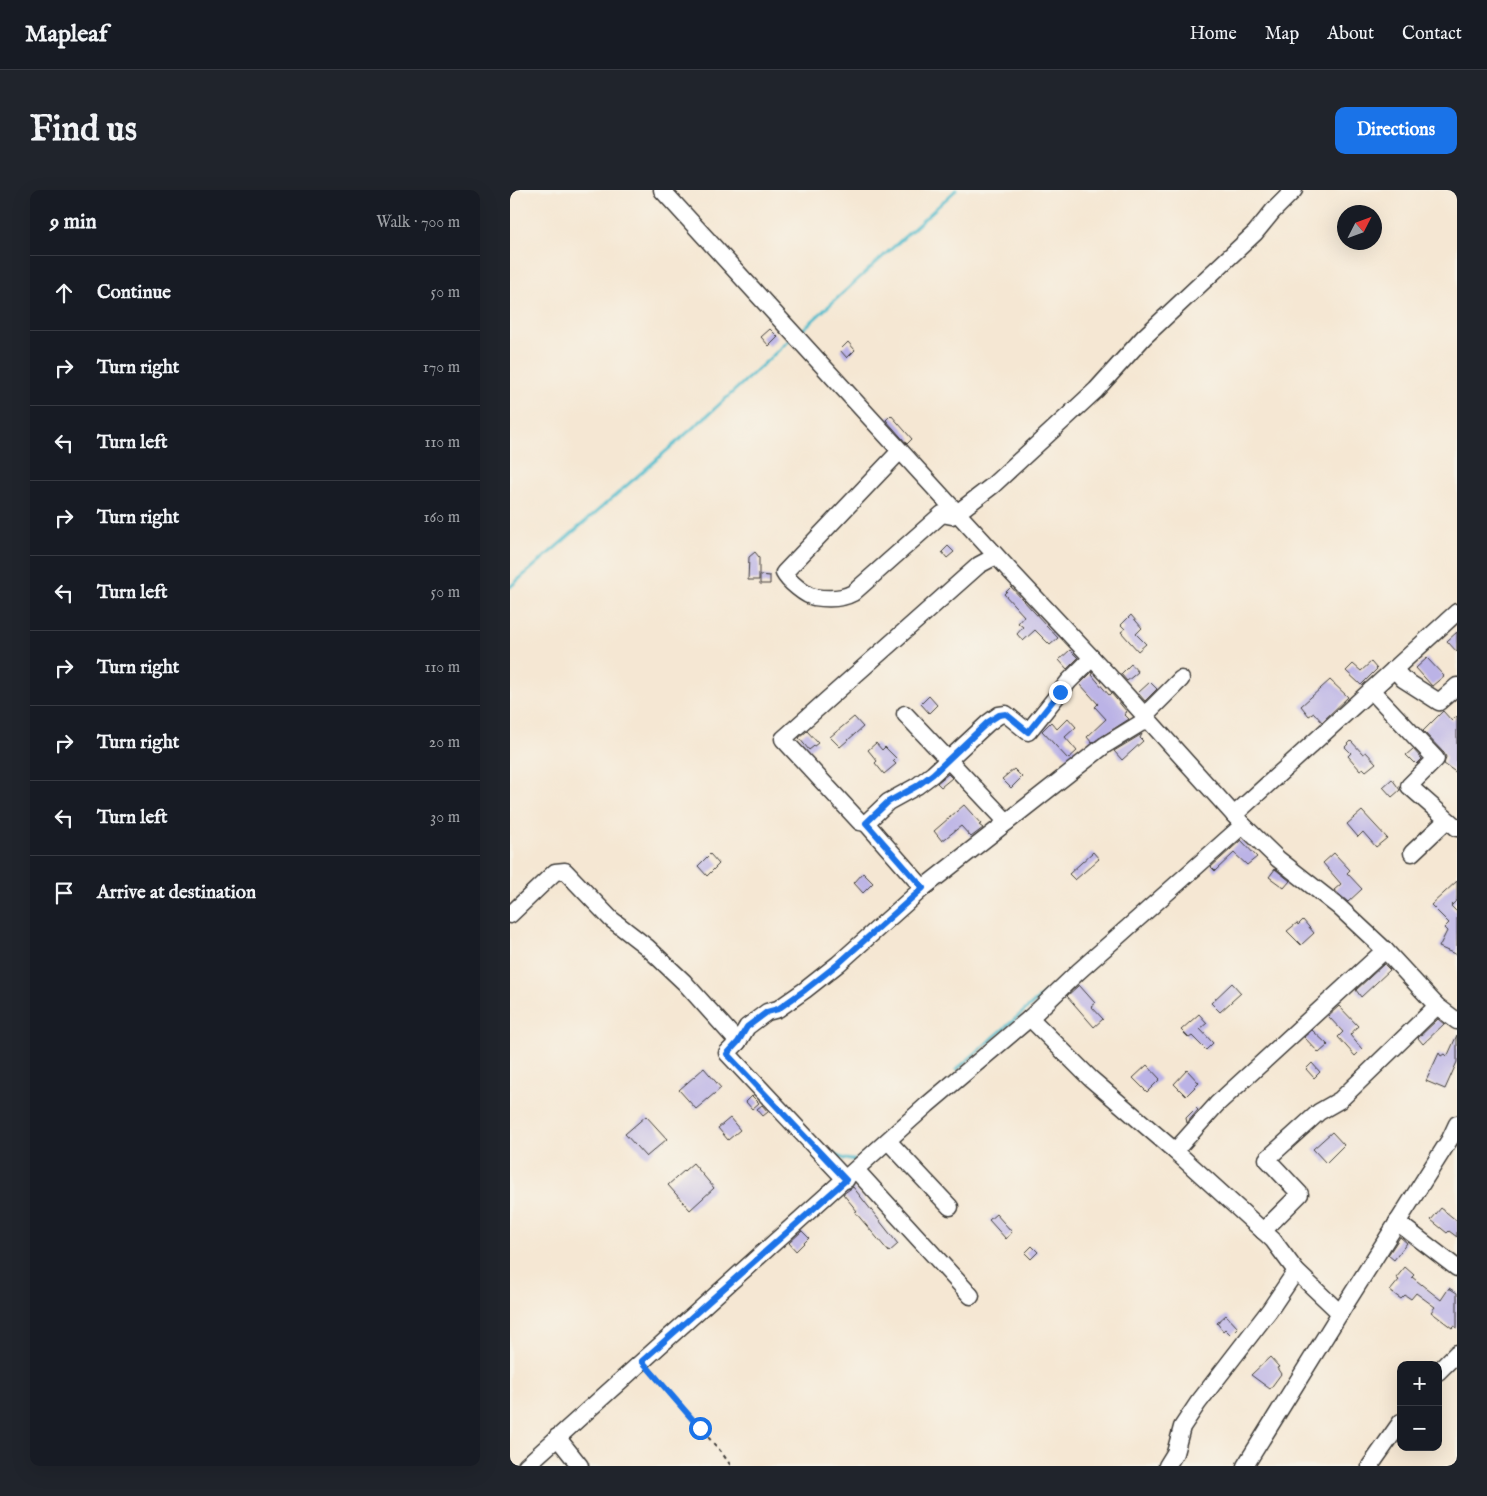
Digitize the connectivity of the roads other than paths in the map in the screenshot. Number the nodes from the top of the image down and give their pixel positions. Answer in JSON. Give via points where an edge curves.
{"nodes":[{"id":1,"x":662,"y":190,"type":"edge"},
{"id":2,"x":1294,"y":190,"type":"edge"},
{"id":3,"x":900,"y":451,"type":"junction"},
{"id":4,"x":957,"y":514,"type":"junction"},
{"id":5,"x":996,"y":556,"type":"junction"},
{"id":6,"x":1457,"y":612,"type":"edge"},
{"id":7,"x":1092,"y":658,"type":"junction"},
{"id":8,"x":1394,"y":670,"type":"junction"},
{"id":9,"x":1181,"y":679,"type":"dead end"},
{"id":10,"x":1457,"y":686,"type":"edge"},
{"id":11,"x":1371,"y":690,"type":"junction"},
{"id":12,"x":905,"y":714,"type":"dead end"},
{"id":13,"x":1145,"y":717,"type":"junction"},
{"id":14,"x":948,"y":760,"type":"junction"},
{"id":15,"x":1238,"y":820,"type":"junction"},
{"id":16,"x":1007,"y":822,"type":"junction"},
{"id":17,"x":866,"y":823,"type":"junction"},
{"id":18,"x":1452,"y":824,"type":"edge"},
{"id":19,"x":1412,"y":853,"type":"dead end"},
{"id":20,"x":923,"y":888,"type":"junction"},
{"id":21,"x":510,"y":914,"type":"edge"},
{"id":22,"x":1385,"y":950,"type":"junction"},
{"id":23,"x":1438,"y":1006,"type":"junction"},
{"id":24,"x":1030,"y":1018,"type":"junction"},
{"id":25,"x":1457,"y":1021,"type":"edge"},
{"id":26,"x":738,"y":1042,"type":"junction"},
{"id":27,"x":1455,"y":1133,"type":"edge"},
{"id":28,"x":888,"y":1140,"type":"junction"},
{"id":29,"x":1175,"y":1151,"type":"junction"},
{"id":30,"x":851,"y":1175,"type":"junction"},
{"id":31,"x":950,"y":1207,"type":"dead end"},
{"id":32,"x":1397,"y":1222,"type":"junction"},
{"id":33,"x":1263,"y":1231,"type":"junction"},
{"id":34,"x":1457,"y":1268,"type":"edge"},
{"id":35,"x":1296,"y":1272,"type":"junction"},
{"id":36,"x":972,"y":1296,"type":"dead end"},
{"id":37,"x":1340,"y":1313,"type":"junction"},
{"id":38,"x":1457,"y":1353,"type":"edge"},
{"id":39,"x":1442,"y":1368,"type":"edge"},
{"id":40,"x":1397,"y":1428,"type":"edge"},
{"id":41,"x":558,"y":1437,"type":"junction"},
{"id":42,"x":526,"y":1466,"type":"edge"},
{"id":43,"x":580,"y":1466,"type":"edge"},
{"id":44,"x":1167,"y":1466,"type":"edge"},
{"id":45,"x":1245,"y":1466,"type":"edge"},
{"id":46,"x":1370,"y":1466,"type":"edge"}],
"edges":[{"from":1,"to":3,"type":"street"},
{"from":2,"to":4,"type":"street","via":[[1255,233],[1144,337],[1096,390]]},
{"from":3,"to":4,"type":"street"},
{"from":3,"to":4,"type":"street","via":[[784,573],[787,580],[813,597],[845,597],[942,514]]},
{"from":4,"to":5,"type":"street"},
{"from":5,"to":7,"type":"street"},
{"from":5,"to":17,"type":"street","via":[[979,565],[783,739],[860,822]]},
{"from":6,"to":8,"type":"street"},
{"from":7,"to":13,"type":"street"},
{"from":7,"to":14,"type":"street","via":[[1028,732],[1006,714],[999,715]]},
{"from":8,"to":10,"type":"street","via":[[1438,702]]},
{"from":8,"to":11,"type":"street"},
{"from":9,"to":13,"type":"street"},
{"from":11,"to":15,"type":"street"},
{"from":11,"to":18,"type":"street","via":[[1436,759],[1408,786]]},
{"from":12,"to":14,"type":"street"},
{"from":13,"to":15,"type":"street"},
{"from":13,"to":16,"type":"street"},
{"from":14,"to":16,"type":"street"},
{"from":14,"to":17,"type":"street","via":[[917,786],[888,802]]},
{"from":15,"to":22,"type":"street","via":[[1278,860],[1339,907]]},
{"from":15,"to":24,"type":"street"},
{"from":16,"to":20,"type":"street"},
{"from":17,"to":20,"type":"street"},
{"from":18,"to":19,"type":"street"},
{"from":20,"to":26,"type":"street","via":[[838,964],[778,1009],[767,1012],[747,1027]]},
{"from":21,"to":26,"type":"street","via":[[555,872],[565,871],[611,919],[684,982]]},
{"from":22,"to":23,"type":"street"},
{"from":22,"to":29,"type":"street","via":[[1217,1104]]},
{"from":23,"to":25,"type":"street"},
{"from":23,"to":33,"type":"street","via":[[1340,1100],[1319,1112],[1267,1159],[1300,1194]]},
{"from":24,"to":28,"type":"street"},
{"from":24,"to":29,"type":"street","via":[[1090,1078]]},
{"from":26,"to":30,"type":"street","via":[[727,1054]]},
{"from":27,"to":32,"type":"street"},
{"from":28,"to":30,"type":"street"},
{"from":28,"to":31,"type":"street"},
{"from":29,"to":33,"type":"street"},
{"from":30,"to":36,"type":"street"},
{"from":30,"to":41,"type":"street"},
{"from":32,"to":34,"type":"street"},
{"from":32,"to":37,"type":"street"},
{"from":33,"to":35,"type":"street"},
{"from":35,"to":37,"type":"street"},
{"from":35,"to":44,"type":"street","via":[[1182,1427],[1175,1453]]},
{"from":37,"to":45,"type":"street"},
{"from":38,"to":39,"type":"street"},
{"from":40,"to":46,"type":"street"},
{"from":41,"to":42,"type":"street"},
{"from":41,"to":43,"type":"street"}]}
